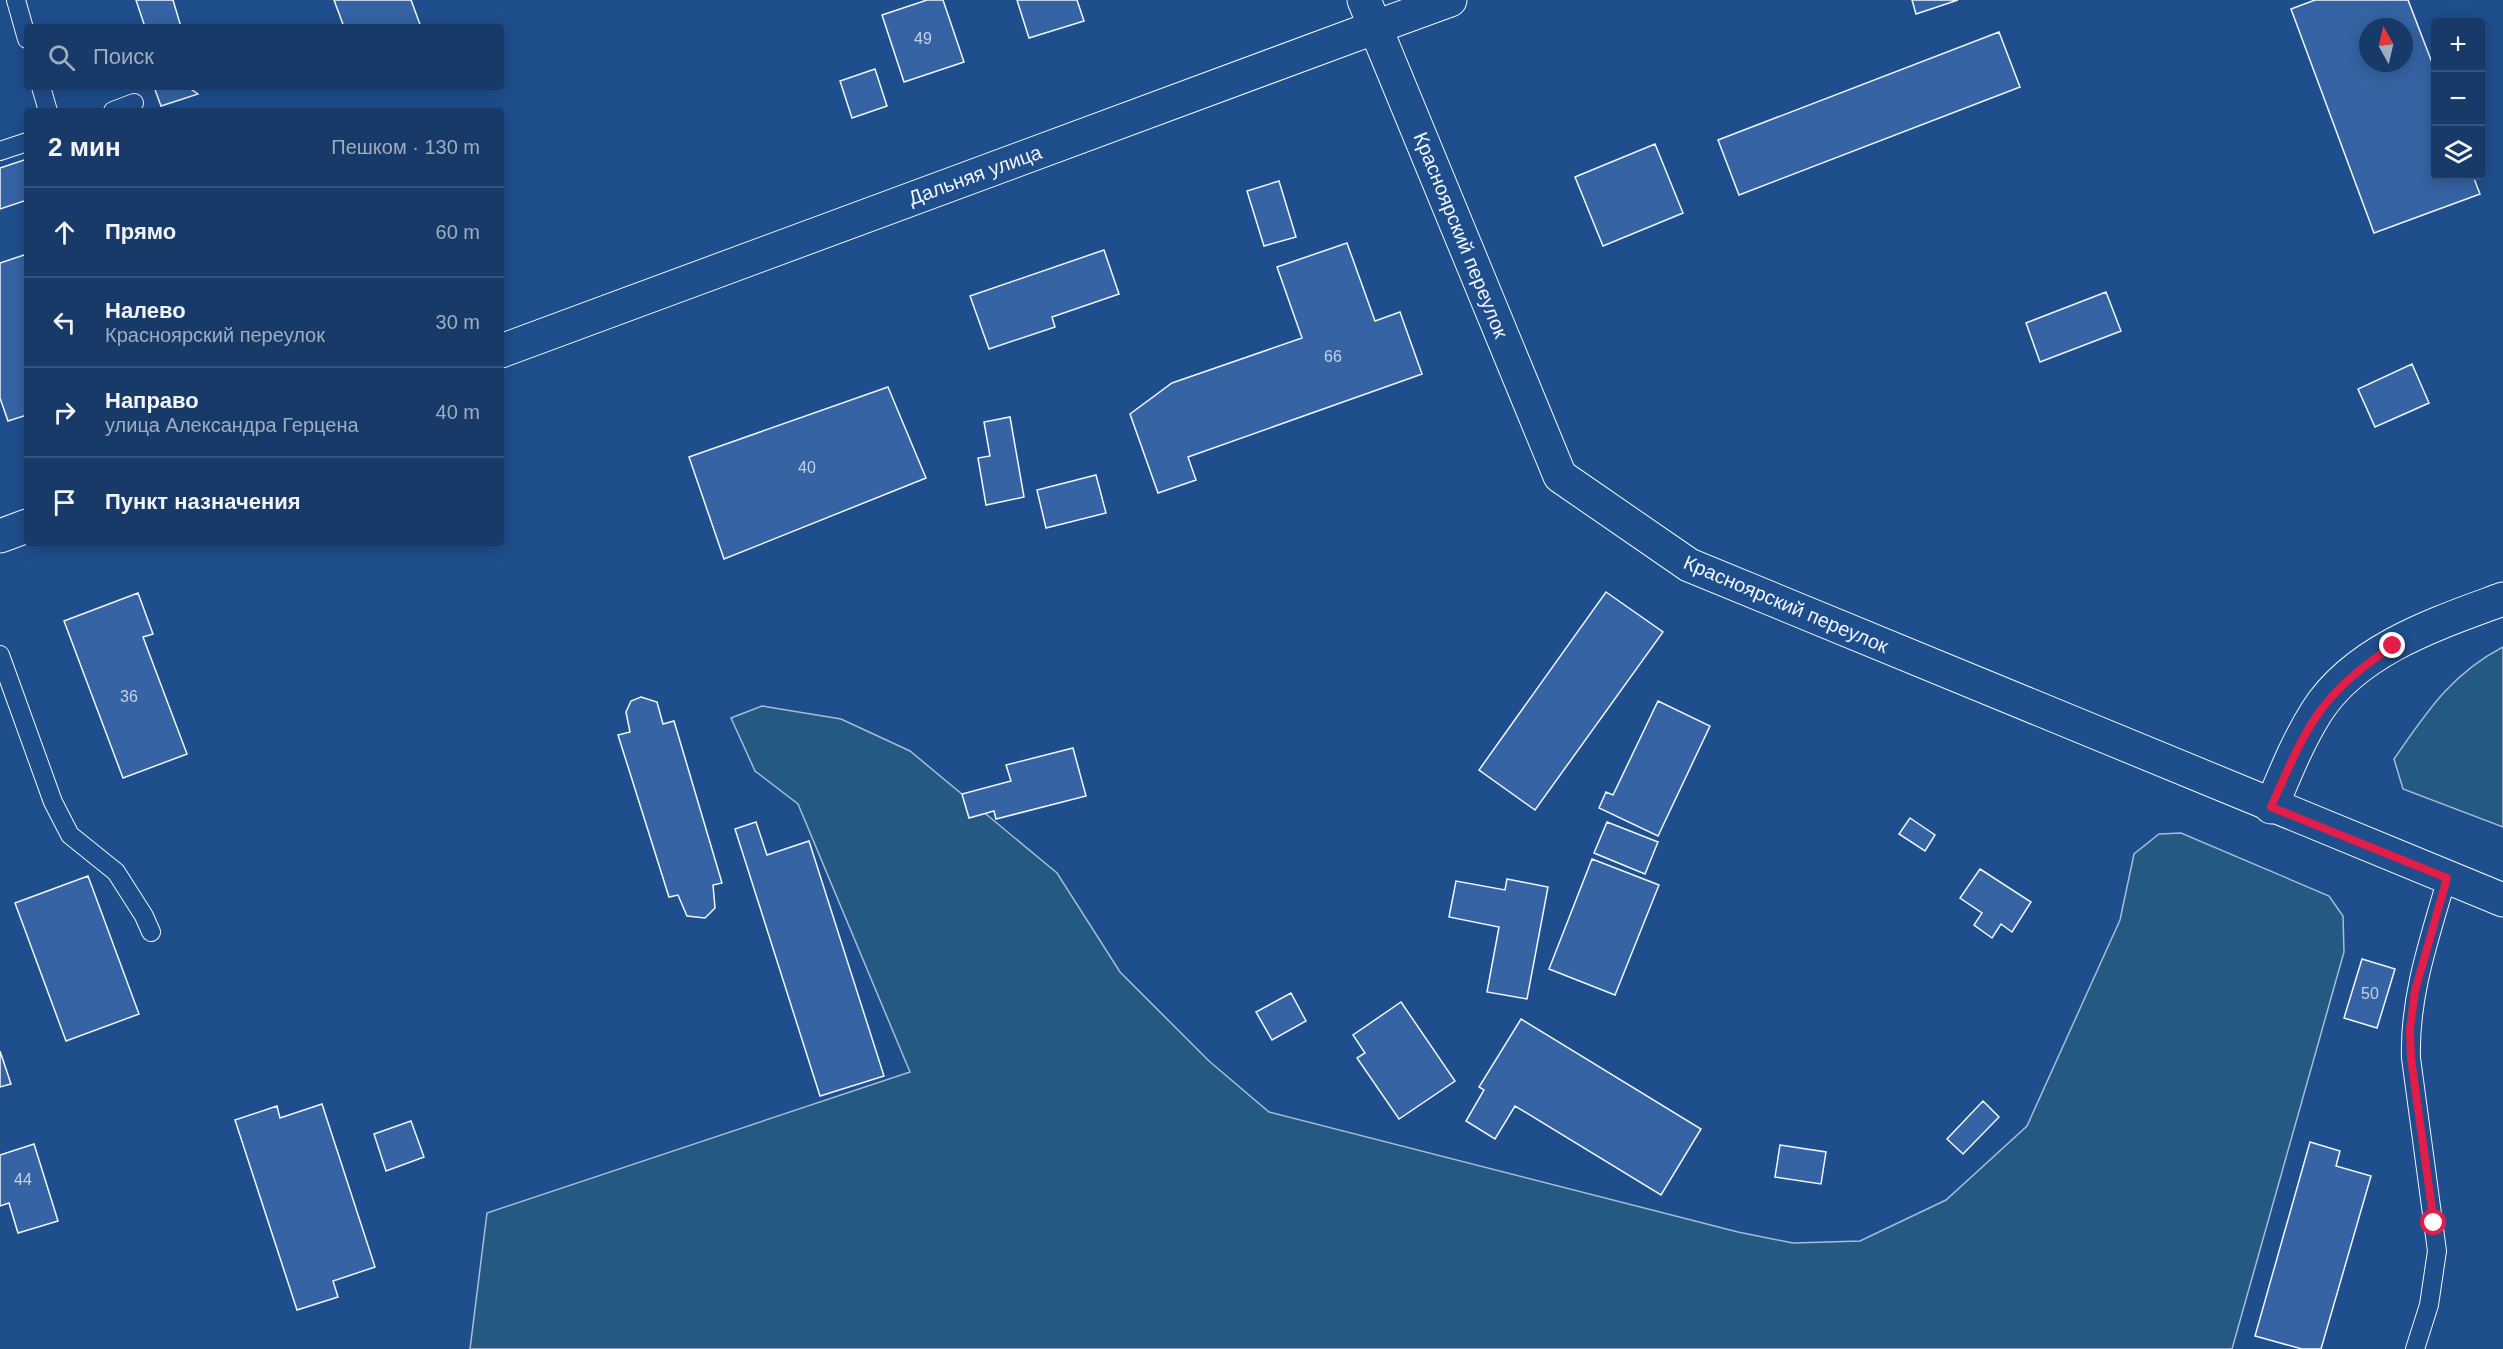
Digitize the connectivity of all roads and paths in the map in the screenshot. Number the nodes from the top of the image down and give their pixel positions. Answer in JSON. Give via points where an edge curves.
{"nodes":[{"id":1,"x":16,"y":0,"type":"edge"},
{"id":2,"x":1450,"y":0,"type":"edge"},
{"id":3,"x":1370,"y":14,"type":"edge"},
{"id":4,"x":24,"y":28,"type":"edge"},
{"id":5,"x":42,"y":90,"type":"edge"},
{"id":6,"x":134,"y":103,"type":"dead end"},
{"id":7,"x":47,"y":108,"type":"edge"},
{"id":8,"x":121,"y":108,"type":"edge"},
{"id":9,"x":24,"y":143,"type":"edge"},
{"id":10,"x":0,"y":151,"type":"edge"},
{"id":11,"x":504,"y":350,"type":"edge"},
{"id":12,"x":24,"y":527,"type":"edge"},
{"id":13,"x":0,"y":536,"type":"edge"},
{"id":14,"x":2503,"y":599,"type":"edge"},
{"id":15,"x":0,"y":655,"type":"edge"},
{"id":16,"x":2271,"y":807,"type":"junction"},
{"id":17,"x":2447,"y":878,"type":"junction"},
{"id":18,"x":2503,"y":900,"type":"edge"},
{"id":19,"x":151,"y":932,"type":"dead end"},
{"id":20,"x":2415,"y":1349,"type":"edge"}],
"edges":[{"from":1,"to":4,"type":"lane"},
{"from":2,"to":3,"type":"main road","name":"Дальняя улица"},
{"from":3,"to":11,"type":"main road","name":"Дальняя улица"},
{"from":3,"to":16,"type":"main road","name":"Красноярский переулок","via":[[1560,476],[1689,565]]},
{"from":5,"to":7,"type":"lane"},
{"from":6,"to":8,"type":"lane"},
{"from":9,"to":10,"type":"lane"},
{"from":12,"to":13,"type":"main road"},
{"from":14,"to":16,"type":"main road","via":[[2436,624],[2393,646],[2336,688],[2302,739]]},
{"from":15,"to":19,"type":"lane","via":[[53,802],[70,835],[116,872]]},
{"from":16,"to":17,"type":"main road","name":"Красноярский переулок"},
{"from":17,"to":18,"type":"main road","name":"Красноярский переулок"},
{"from":17,"to":20,"type":"lane","via":[[2415,991],[2410,1029],[2437,1251],[2428,1305]]}]}
